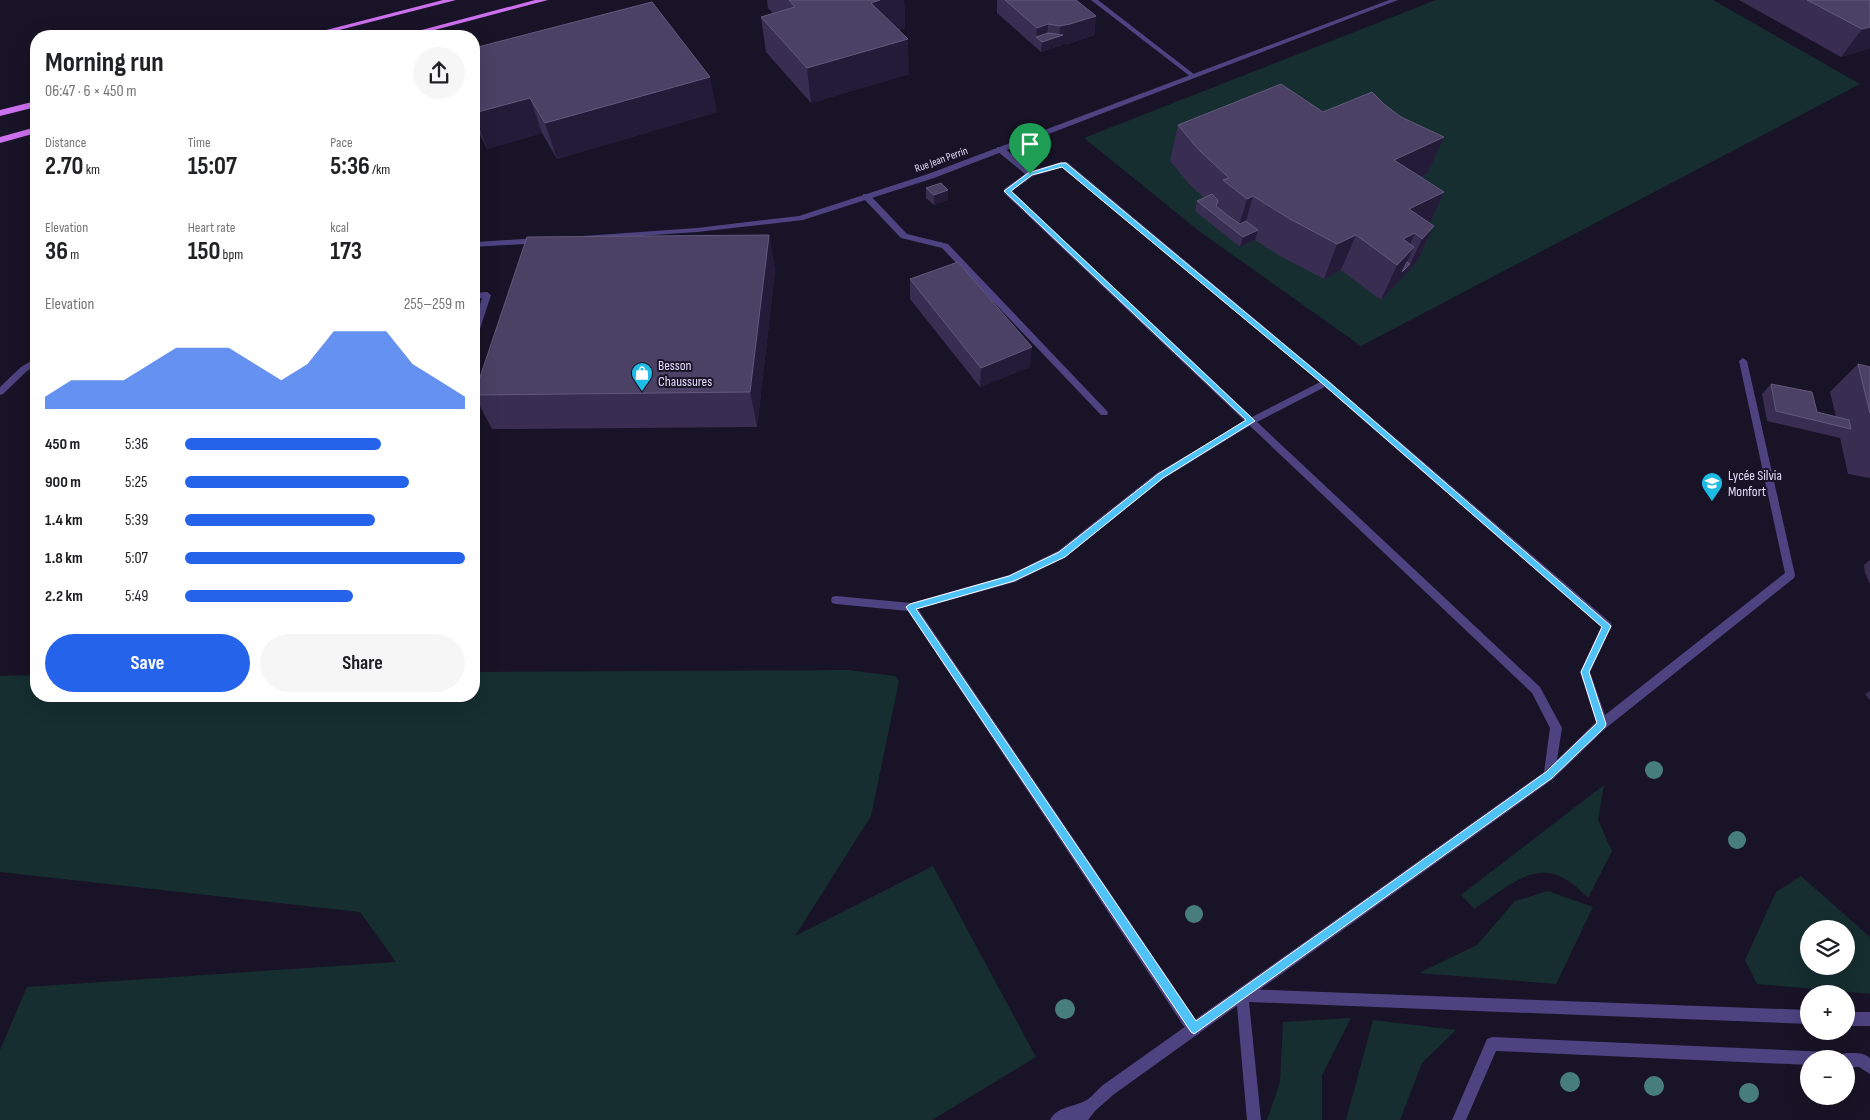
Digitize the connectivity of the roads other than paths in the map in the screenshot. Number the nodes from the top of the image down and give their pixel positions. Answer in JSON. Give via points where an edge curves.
{"nodes":[{"id":1,"x":452,"y":0,"type":"edge"},
{"id":2,"x":544,"y":0,"type":"edge"},
{"id":3,"x":1094,"y":0,"type":"edge"},
{"id":4,"x":1394,"y":0,"type":"edge"},
{"id":5,"x":331,"y":30,"type":"edge"},
{"id":6,"x":426,"y":30,"type":"edge"},
{"id":7,"x":1193,"y":76,"type":"junction"},
{"id":8,"x":30,"y":106,"type":"edge"},
{"id":9,"x":0,"y":113,"type":"edge"},
{"id":10,"x":30,"y":132,"type":"edge"},
{"id":11,"x":0,"y":140,"type":"edge"},
{"id":12,"x":1000,"y":149,"type":"junction"},
{"id":13,"x":1030,"y":174,"type":"junction"},
{"id":14,"x":866,"y":196,"type":"junction"},
{"id":15,"x":571,"y":239,"type":"edge"},
{"id":16,"x":542,"y":241,"type":"edge"},
{"id":17,"x":480,"y":246,"type":"edge"},
{"id":18,"x":480,"y":296,"type":"edge"},
{"id":19,"x":480,"y":316,"type":"edge"},
{"id":20,"x":1744,"y":361,"type":"dead end"},
{"id":21,"x":30,"y":365,"type":"edge"},
{"id":22,"x":1326,"y":383,"type":"junction"},
{"id":23,"x":0,"y":392,"type":"edge"},
{"id":24,"x":1104,"y":413,"type":"dead end"},
{"id":25,"x":1251,"y":421,"type":"junction"},
{"id":26,"x":836,"y":600,"type":"dead end"},
{"id":27,"x":910,"y":607,"type":"junction"},
{"id":28,"x":1602,"y":724,"type":"junction"},
{"id":29,"x":1549,"y":775,"type":"junction"},
{"id":30,"x":1242,"y":995,"type":"junction"},
{"id":31,"x":1800,"y":1017,"type":"edge"},
{"id":32,"x":1855,"y":1018,"type":"edge"},
{"id":33,"x":1870,"y":1019,"type":"edge"},
{"id":34,"x":1194,"y":1028,"type":"junction"},
{"id":35,"x":1800,"y":1058,"type":"edge"},
{"id":36,"x":1855,"y":1060,"type":"edge"},
{"id":37,"x":1870,"y":1067,"type":"edge"},
{"id":38,"x":1090,"y":1106,"type":"junction"},
{"id":39,"x":1057,"y":1120,"type":"edge"},
{"id":40,"x":1079,"y":1120,"type":"edge"},
{"id":41,"x":1254,"y":1120,"type":"edge"},
{"id":42,"x":1459,"y":1120,"type":"edge"}],
"edges":[{"from":1,"to":5,"type":"main road"},
{"from":2,"to":6,"type":"main road"},
{"from":3,"to":7,"type":"street"},
{"from":4,"to":7,"type":"street","name":"Rue Jean Perrin"},
{"from":7,"to":12,"type":"street","name":"Rue Jean Perrin"},
{"from":8,"to":9,"type":"main road"},
{"from":10,"to":11,"type":"main road"},
{"from":12,"to":13,"type":"street"},
{"from":12,"to":14,"type":"street","name":"Rue Jean Perrin","via":[[931,176]]},
{"from":13,"to":22,"type":"street","via":[[1064,164]]},
{"from":13,"to":25,"type":"street","via":[[1007,191]]},
{"from":14,"to":15,"type":"street","name":"Rue Jean Perrin","via":[[800,218],[697,230]]},
{"from":14,"to":24,"type":"street","via":[[904,236],[945,246]]},
{"from":16,"to":17,"type":"street"},
{"from":18,"to":19,"type":"street","via":[[486,296]]},
{"from":20,"to":28,"type":"street","via":[[1790,575]]},
{"from":21,"to":23,"type":"street"},
{"from":22,"to":25,"type":"street"},
{"from":22,"to":28,"type":"street","via":[[1607,626],[1585,672]]},
{"from":25,"to":27,"type":"street","via":[[1160,476],[1062,554],[1011,578]]},
{"from":25,"to":29,"type":"street","via":[[1536,690],[1556,728]]},
{"from":26,"to":27,"type":"street"},
{"from":27,"to":34,"type":"street"},
{"from":28,"to":29,"type":"street"},
{"from":29,"to":30,"type":"street"},
{"from":30,"to":31,"type":"street"},
{"from":30,"to":34,"type":"street"},
{"from":30,"to":41,"type":"street"},
{"from":32,"to":33,"type":"street"},
{"from":34,"to":38,"type":"street"},
{"from":35,"to":42,"type":"street","via":[[1492,1044]]},
{"from":36,"to":37,"type":"street","via":[[1862,1060]]},
{"from":38,"to":39,"type":"street"},
{"from":38,"to":40,"type":"street"}]}
